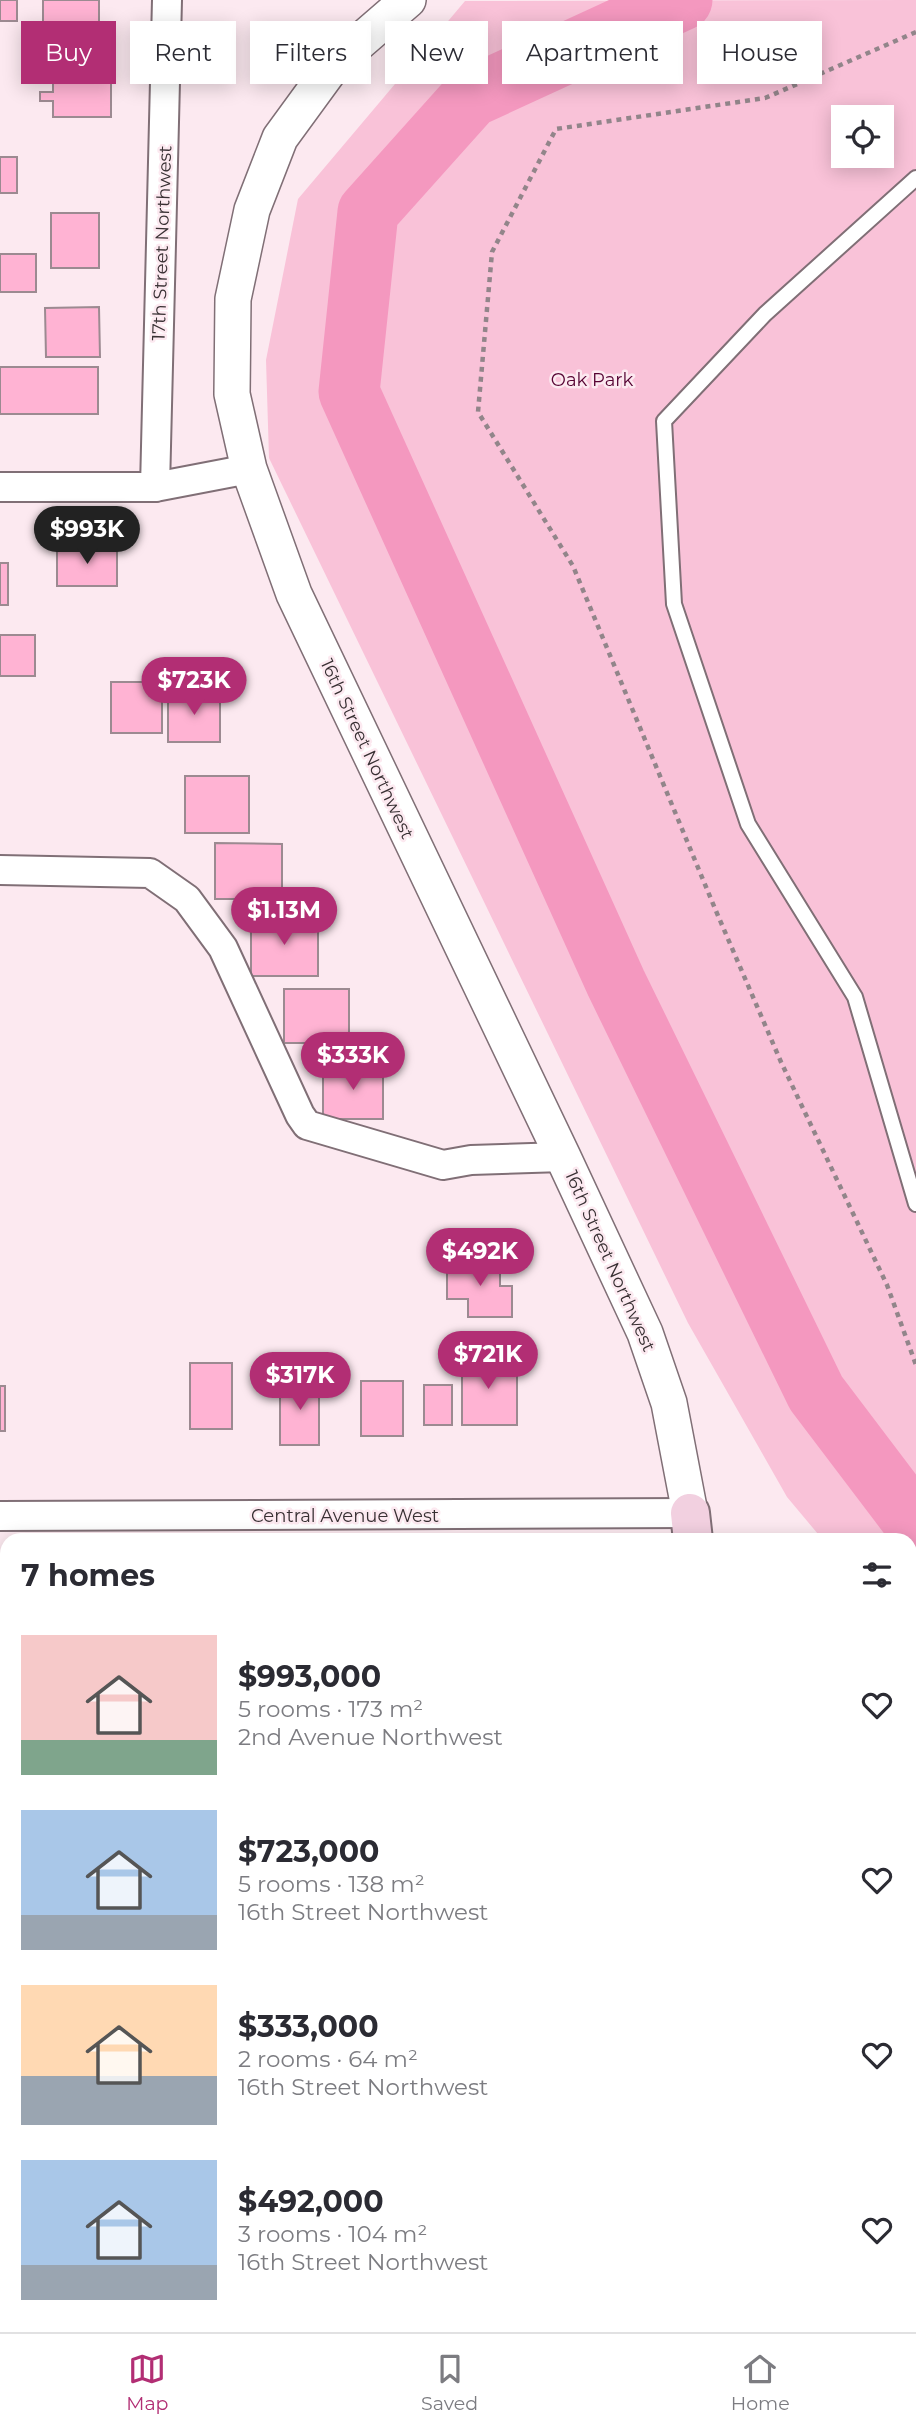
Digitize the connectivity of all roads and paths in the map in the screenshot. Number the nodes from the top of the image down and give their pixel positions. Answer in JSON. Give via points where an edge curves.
{"nodes":[{"id":1,"x":167,"y":0,"type":"edge"},
{"id":2,"x":408,"y":0,"type":"edge"},
{"id":3,"x":916,"y":178,"type":"edge"},
{"id":4,"x":249,"y":469,"type":"junction"},
{"id":5,"x":0,"y":487,"type":"edge"},
{"id":6,"x":155,"y":487,"type":"junction"},
{"id":7,"x":0,"y":870,"type":"edge"},
{"id":8,"x":563,"y":1157,"type":"junction"},
{"id":9,"x":916,"y":1204,"type":"edge"},
{"id":10,"x":0,"y":1516,"type":"edge"},
{"id":11,"x":691,"y":1527,"type":"edge"}],
"edges":[{"from":1,"to":6,"type":"street","name":"17th Street Northwest"},
{"from":2,"to":4,"type":"street","name":"16th Street Northwest","via":[[334,64],[280,138],[252,210],[233,299],[232,394]]},
{"from":3,"to":9,"type":"lane","via":[[765,314],[664,421],[674,604],[748,824],[855,997]]},
{"from":4,"to":6,"type":"street"},
{"from":4,"to":8,"type":"street","name":"16th Street Northwest","via":[[294,594]]},
{"from":5,"to":6,"type":"street"},
{"from":7,"to":8,"type":"street","via":[[150,873],[187,899],[223,948],[307,1125],[443,1165]]},
{"from":8,"to":11,"type":"street","name":"16th Street Northwest","via":[[645,1333],[668,1403]]},
{"from":10,"to":11,"type":"street","name":"Central Avenue West"}]}
